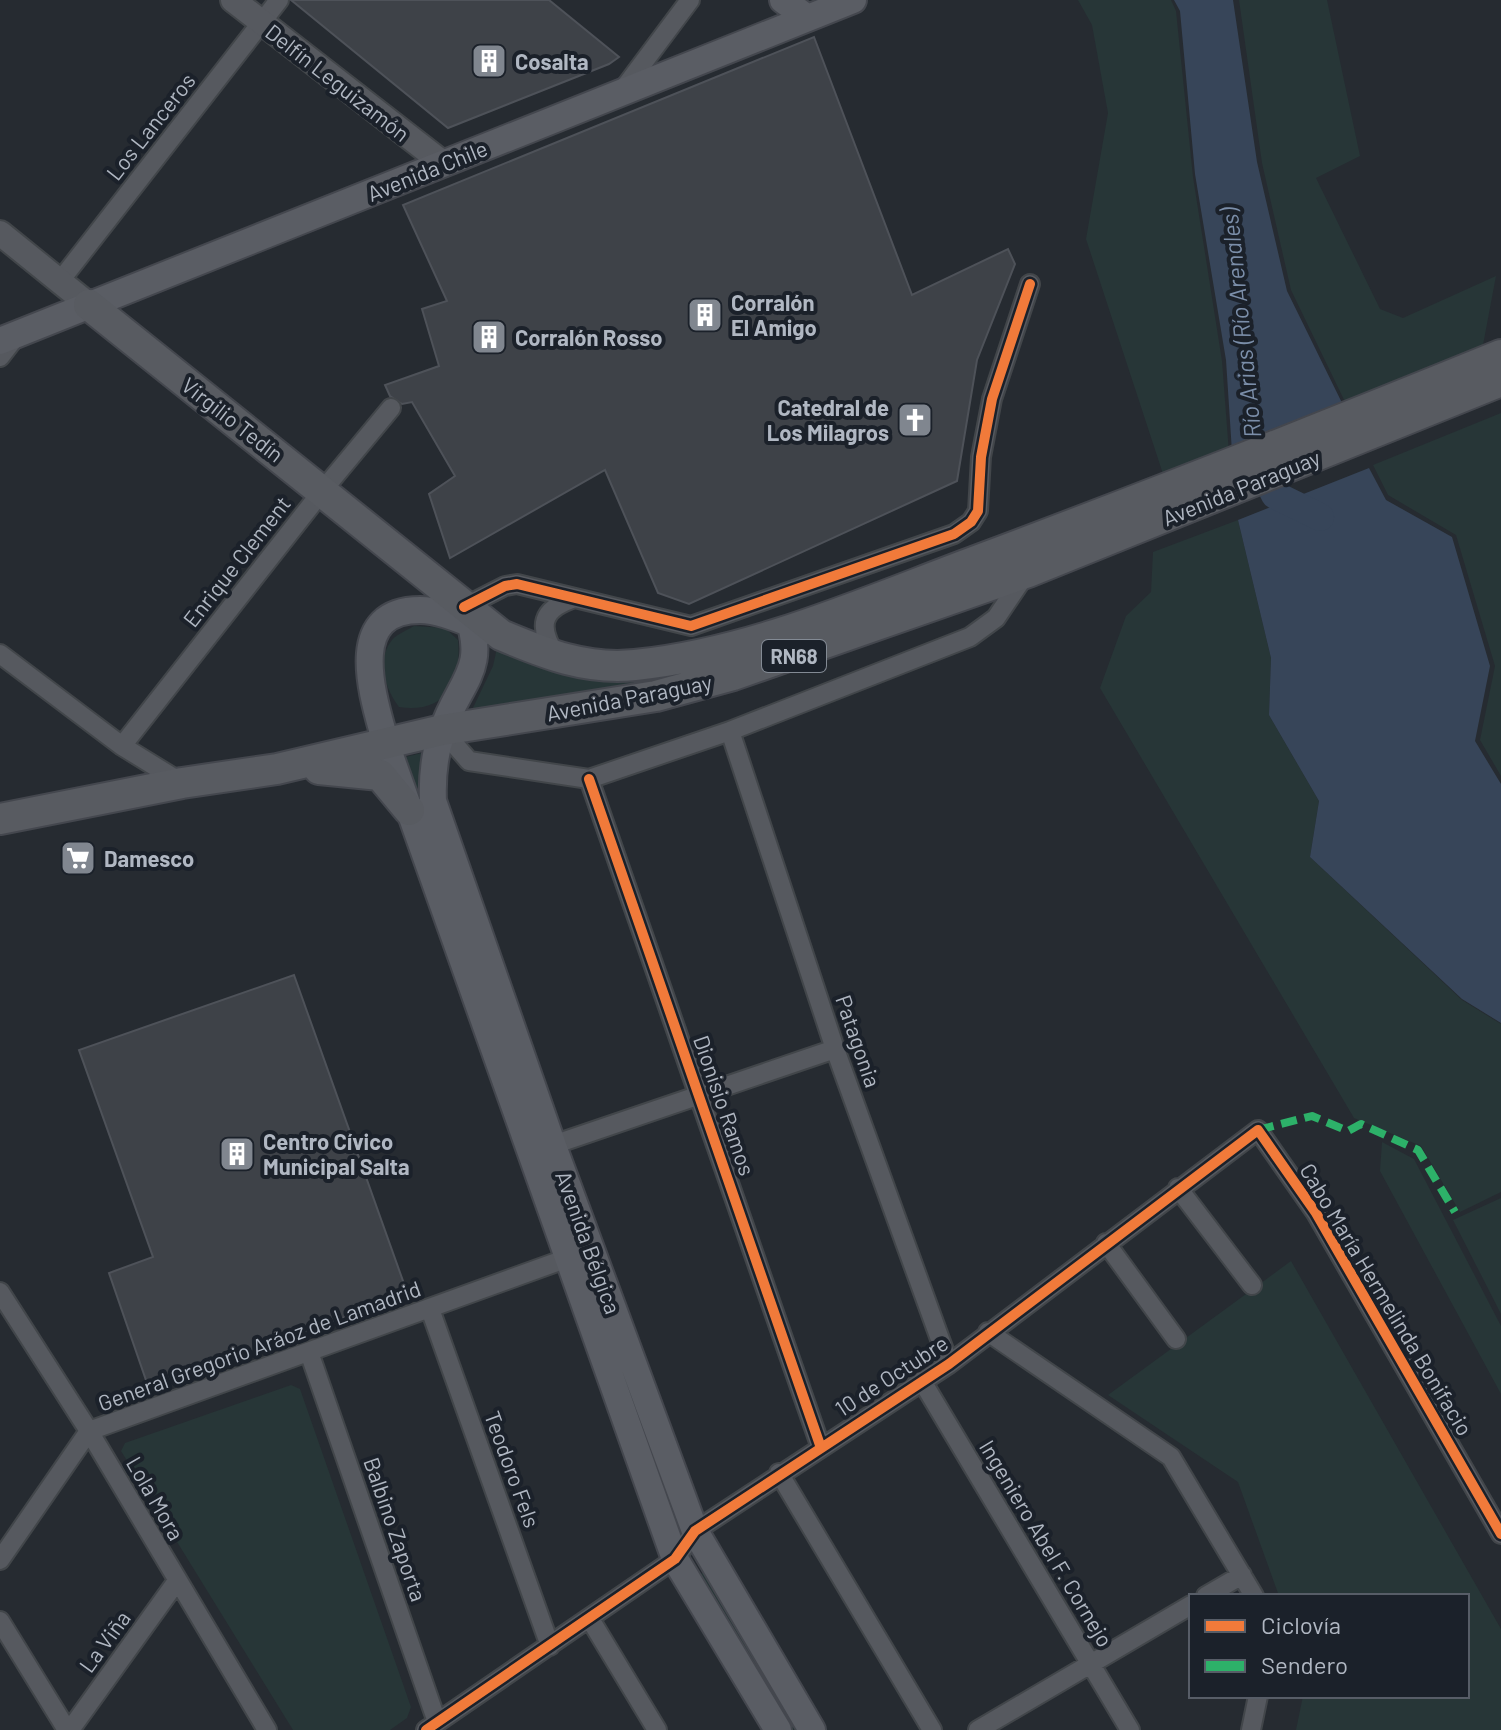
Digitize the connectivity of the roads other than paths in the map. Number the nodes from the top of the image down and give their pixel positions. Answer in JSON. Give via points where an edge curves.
{"nodes":[{"id":1,"x":233,"y":0,"type":"edge"},
{"id":2,"x":279,"y":0,"type":"edge"},
{"id":3,"x":690,"y":0,"type":"edge"},
{"id":4,"x":783,"y":0,"type":"edge"},
{"id":5,"x":853,"y":0,"type":"edge"},
{"id":6,"x":806,"y":17,"type":"junction"},
{"id":7,"x":261,"y":22,"type":"junction"},
{"id":8,"x":620,"y":94,"type":"junction"},
{"id":9,"x":444,"y":164,"type":"junction"},
{"id":10,"x":0,"y":233,"type":"edge"},
{"id":11,"x":60,"y":281,"type":"junction"},
{"id":12,"x":1030,"y":284,"type":"dead end"},
{"id":13,"x":89,"y":305,"type":"junction"},
{"id":14,"x":8,"y":338,"type":"edge"},
{"id":15,"x":0,"y":357,"type":"edge"},
{"id":16,"x":1498,"y":365,"type":"edge"},
{"id":17,"x":391,"y":408,"type":"dead end"},
{"id":18,"x":323,"y":490,"type":"junction"},
{"id":19,"x":1126,"y":519,"type":"junction"},
{"id":20,"x":1028,"y":572,"type":"junction"},
{"id":21,"x":578,"y":598,"type":"junction"},
{"id":22,"x":468,"y":616,"type":"junction"},
{"id":23,"x":0,"y":654,"type":"edge"},
{"id":24,"x":559,"y":659,"type":"junction"},
{"id":25,"x":442,"y":730,"type":"junction"},
{"id":26,"x":730,"y":731,"type":"junction"},
{"id":27,"x":386,"y":744,"type":"junction"},
{"id":28,"x":122,"y":746,"type":"junction"},
{"id":29,"x":277,"y":769,"type":"junction"},
{"id":30,"x":589,"y":779,"type":"junction"},
{"id":31,"x":182,"y":783,"type":"junction"},
{"id":32,"x":409,"y":810,"type":"junction"},
{"id":33,"x":0,"y":819,"type":"edge"},
{"id":34,"x":835,"y":1049,"type":"junction"},
{"id":35,"x":700,"y":1095,"type":"junction"},
{"id":36,"x":1258,"y":1130,"type":"joint"},
{"id":37,"x":542,"y":1149,"type":"junction"},
{"id":38,"x":1178,"y":1188,"type":"junction"},
{"id":39,"x":1106,"y":1243,"type":"junction"},
{"id":40,"x":580,"y":1254,"type":"junction"},
{"id":41,"x":1252,"y":1285,"type":"dead end"},
{"id":42,"x":0,"y":1292,"type":"edge"},
{"id":43,"x":430,"y":1309,"type":"junction"},
{"id":44,"x":988,"y":1332,"type":"junction"},
{"id":45,"x":1176,"y":1339,"type":"dead end"},
{"id":46,"x":309,"y":1352,"type":"junction"},
{"id":47,"x":949,"y":1364,"type":"junction"},
{"id":48,"x":922,"y":1381,"type":"junction"},
{"id":49,"x":89,"y":1431,"type":"junction"},
{"id":50,"x":820,"y":1445,"type":"junction"},
{"id":51,"x":779,"y":1473,"type":"junction"},
{"id":52,"x":695,"y":1531,"type":"junction"},
{"id":53,"x":1501,"y":1534,"type":"edge"},
{"id":54,"x":675,"y":1559,"type":"junction"},
{"id":55,"x":0,"y":1560,"type":"edge"},
{"id":56,"x":1242,"y":1575,"type":"junction"},
{"id":57,"x":177,"y":1581,"type":"junction"},
{"id":58,"x":1209,"y":1594,"type":"edge"},
{"id":59,"x":1253,"y":1594,"type":"edge"},
{"id":60,"x":1189,"y":1606,"type":"edge"},
{"id":61,"x":590,"y":1619,"type":"junction"},
{"id":62,"x":0,"y":1621,"type":"edge"},
{"id":63,"x":550,"y":1646,"type":"junction"},
{"id":64,"x":1092,"y":1664,"type":"junction"},
{"id":65,"x":1258,"y":1698,"type":"edge"},
{"id":66,"x":438,"y":1721,"type":"edge"},
{"id":67,"x":68,"y":1730,"type":"edge"},
{"id":68,"x":267,"y":1730,"type":"edge"},
{"id":69,"x":461,"y":1730,"type":"edge"},
{"id":70,"x":657,"y":1730,"type":"edge"},
{"id":71,"x":778,"y":1730,"type":"edge"},
{"id":72,"x":812,"y":1730,"type":"edge"},
{"id":73,"x":932,"y":1730,"type":"edge"},
{"id":74,"x":978,"y":1730,"type":"edge"},
{"id":75,"x":1130,"y":1730,"type":"edge"},
{"id":76,"x":1251,"y":1730,"type":"edge"}],
"edges":[{"from":1,"to":7,"type":"street","name":"Delfín Leguizamón"},
{"from":2,"to":7,"type":"street","name":"Los Lanceros"},
{"from":3,"to":8,"type":"street"},
{"from":4,"to":6,"type":"main road"},
{"from":5,"to":6,"type":"main road","name":"Avenida Chile"},
{"from":6,"to":8,"type":"main road","name":"Avenida Chile"},
{"from":7,"to":9,"type":"street","name":"Delfín Leguizamón"},
{"from":7,"to":11,"type":"street","name":"Los Lanceros"},
{"from":8,"to":9,"type":"main road","name":"Avenida Chile"},
{"from":9,"to":13,"type":"main road","name":"Avenida Chile"},
{"from":10,"to":11,"type":"street","name":"Virgilio Tedín"},
{"from":11,"to":13,"type":"street","name":"Virgilio Tedín"},
{"from":12,"to":21,"type":"street","via":[[992,399],[978,511],[954,534],[691,626]]},
{"from":13,"to":14,"type":"main road","name":"Avenida Chile"},
{"from":13,"to":18,"type":"main road","name":"Virgilio Tedín"},
{"from":14,"to":15,"type":"street"},
{"from":16,"to":19,"type":"main road","name":"Avenida Paraguay","number":"RN68"},
{"from":17,"to":18,"type":"street","name":"Enrique Clement"},
{"from":18,"to":22,"type":"main road","name":"Virgilio Tedín"},
{"from":18,"to":28,"type":"street","name":"Enrique Clement"},
{"from":19,"to":20,"type":"main road","name":"Avenida Paraguay","number":"RN68"},
{"from":19,"to":24,"type":"main road","name":"Avenida Paraguay","number":"RN68","via":[[715,651],[634,665]]},
{"from":20,"to":25,"type":"main road","name":"Avenida Paraguay","number":"RN68","via":[[801,654],[656,696]]},
{"from":20,"to":26,"type":"street","via":[[996,618],[970,637]]},
{"from":21,"to":22,"type":"street","via":[[517,584],[505,586]]},
{"from":21,"to":24,"type":"street","via":[[556,604],[547,615],[544,630]]},
{"from":22,"to":24,"type":"main road","name":"Avenida Paraguay","number":"RN68"},
{"from":22,"to":25,"type":"main road","via":[[476,643],[474,668]]},
{"from":22,"to":27,"type":"main road","via":[[420,610],[387,620],[377,632],[366,664]]},
{"from":23,"to":28,"type":"street"},
{"from":25,"to":27,"type":"main road","name":"Avenida Paraguay"},
{"from":25,"to":30,"type":"street","via":[[469,761]]},
{"from":25,"to":37,"type":"main road","name":"Avenida Bélgica","via":[[432,777],[433,801]]},
{"from":26,"to":30,"type":"street"},
{"from":26,"to":34,"type":"street","name":"Patagonia"},
{"from":27,"to":29,"type":"main road","name":"Avenida Paraguay"},
{"from":27,"to":32,"type":"main road","name":"Avenida Bélgica"},
{"from":28,"to":31,"type":"street"},
{"from":29,"to":31,"type":"main road","name":"Avenida Paraguay"},
{"from":29,"to":32,"type":"main road","via":[[349,769],[380,775]]},
{"from":30,"to":35,"type":"street","name":"Dionisio Ramos"},
{"from":31,"to":33,"type":"main road","name":"Avenida Paraguay"},
{"from":32,"to":37,"type":"main road","name":"Avenida Bélgica"},
{"from":34,"to":35,"type":"street"},
{"from":34,"to":47,"type":"street","name":"Patagonia"},
{"from":35,"to":37,"type":"street"},
{"from":35,"to":50,"type":"street","name":"Dionisio Ramos"},
{"from":36,"to":38,"type":"street","name":"10 de Octubre"},
{"from":36,"to":53,"type":"street","name":"Cabo María Hermelinda Bonifacio","via":[[1316,1213]]},
{"from":37,"to":40,"type":"main road","name":"Avenida Bélgica"},
{"from":38,"to":39,"type":"street","name":"10 de Octubre"},
{"from":38,"to":41,"type":"street"},
{"from":39,"to":44,"type":"street","name":"10 de Octubre"},
{"from":39,"to":45,"type":"street"},
{"from":40,"to":43,"type":"street","name":"General Gregorio Aráoz de Lamadrid"},
{"from":40,"to":52,"type":"main road","name":"Avenida Bélgica"},
{"from":40,"to":54,"type":"main road","name":"Avenida Bélgica"},
{"from":42,"to":49,"type":"street","name":"Lola Mora"},
{"from":43,"to":46,"type":"street","name":"General Gregorio Aráoz de Lamadrid"},
{"from":43,"to":63,"type":"street","name":"Teodoro Fels"},
{"from":44,"to":47,"type":"street","name":"10 de Octubre"},
{"from":44,"to":56,"type":"street","via":[[1171,1457]]},
{"from":46,"to":49,"type":"street","name":"General Gregorio Aráoz de Lamadrid"},
{"from":46,"to":66,"type":"street","name":"Balbino Zaporta"},
{"from":47,"to":48,"type":"street","name":"10 de Octubre"},
{"from":48,"to":50,"type":"street","name":"10 de Octubre"},
{"from":48,"to":64,"type":"street","name":"Ingeniero Abel F. Cornejo"},
{"from":49,"to":55,"type":"street","name":"General Gregorio Aráoz de Lamadrid"},
{"from":49,"to":57,"type":"street","name":"Lola Mora"},
{"from":50,"to":51,"type":"street","name":"10 de Octubre"},
{"from":51,"to":52,"type":"street","name":"10 de Octubre"},
{"from":51,"to":73,"type":"street"},
{"from":52,"to":54,"type":"street","name":"10 de Octubre"},
{"from":52,"to":72,"type":"main road","name":"Avenida Bélgica"},
{"from":54,"to":61,"type":"street","name":"10 de Octubre"},
{"from":54,"to":71,"type":"main road","name":"Avenida Bélgica"},
{"from":56,"to":58,"type":"street"},
{"from":56,"to":59,"type":"street"},
{"from":57,"to":67,"type":"street","name":"La Viña"},
{"from":57,"to":68,"type":"street","name":"Lola Mora"},
{"from":60,"to":64,"type":"street"},
{"from":61,"to":63,"type":"street","name":"10 de Octubre"},
{"from":61,"to":70,"type":"street"},
{"from":62,"to":67,"type":"street"},
{"from":63,"to":66,"type":"street","name":"10 de Octubre"},
{"from":64,"to":74,"type":"street"},
{"from":64,"to":75,"type":"street","name":"Ingeniero Abel F. Cornejo"},
{"from":65,"to":76,"type":"street"},
{"from":66,"to":69,"type":"street","name":"Balbino Zaporta"}]}
